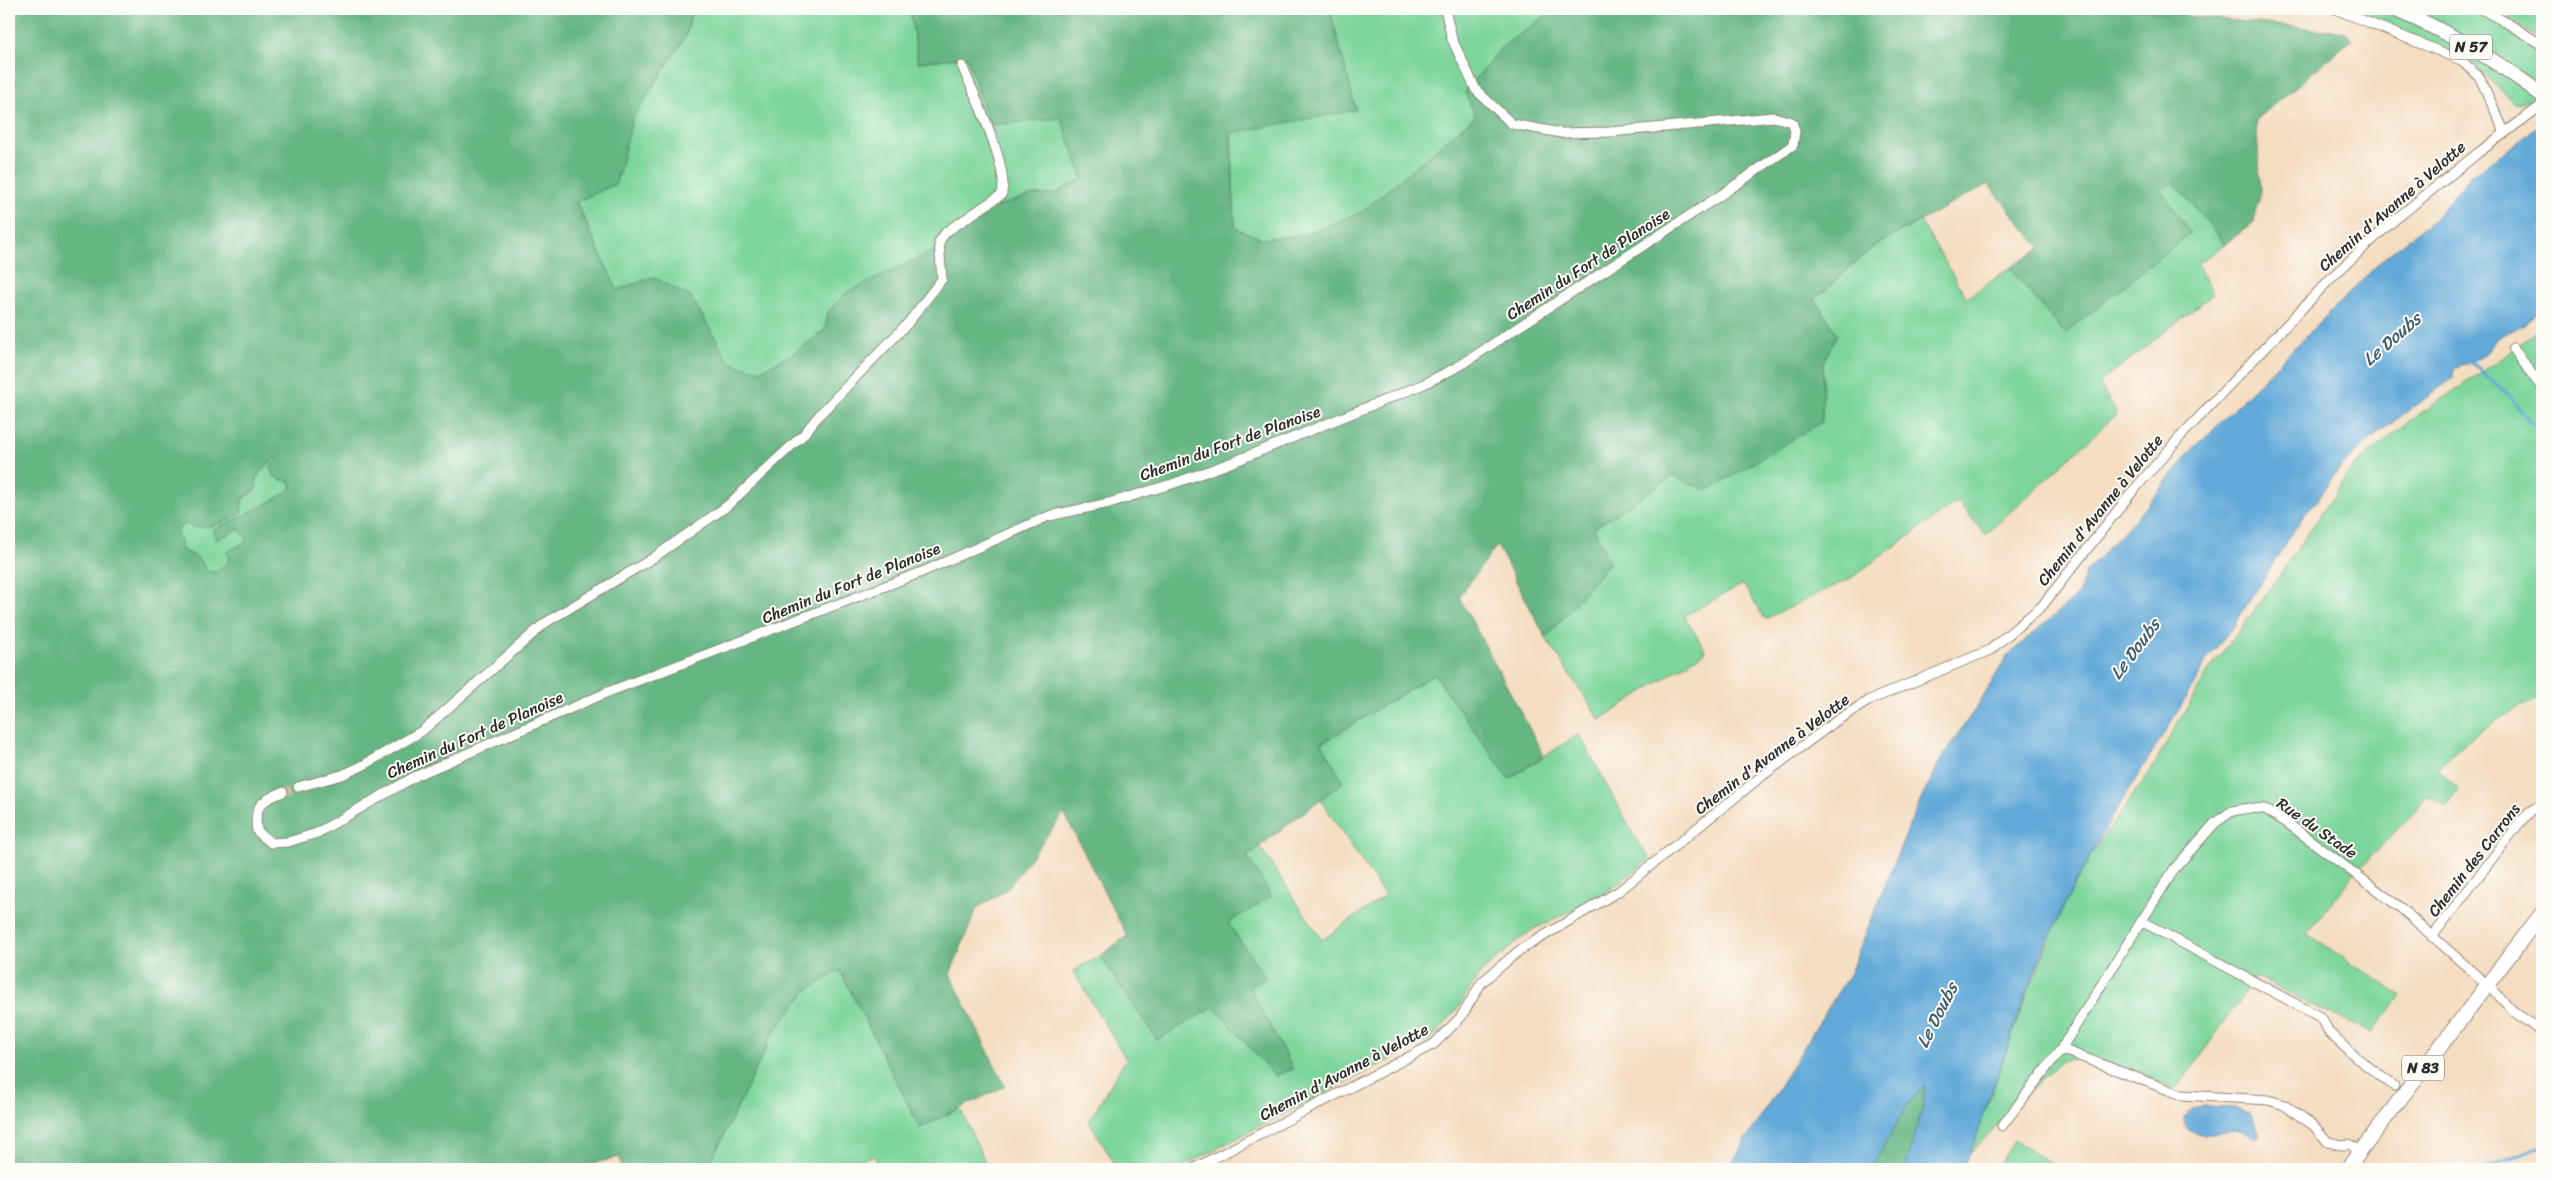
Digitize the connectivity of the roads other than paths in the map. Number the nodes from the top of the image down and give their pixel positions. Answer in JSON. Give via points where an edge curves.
{"nodes":[{"id":1,"x":1445,"y":9,"type":"edge"},
{"id":2,"x":2335,"y":9,"type":"edge"},
{"id":3,"x":2394,"y":9,"type":"edge"},
{"id":4,"x":2481,"y":9,"type":"edge"},
{"id":5,"x":2542,"y":45,"type":"edge"},
{"id":6,"x":962,"y":66,"type":"dead end"},
{"id":7,"x":2542,"y":95,"type":"edge"},
{"id":8,"x":2542,"y":105,"type":"edge"},
{"id":9,"x":2505,"y":133,"type":"junction"},
{"id":10,"x":2513,"y":348,"type":"dead end"},
{"id":11,"x":2542,"y":388,"type":"edge"},
{"id":12,"x":298,"y":787,"type":"tunnel mouth"},
{"id":13,"x":283,"y":792,"type":"tunnel mouth"},
{"id":14,"x":2542,"y":804,"type":"edge"},
{"id":15,"x":2542,"y":913,"type":"edge"},
{"id":16,"x":2141,"y":921,"type":"junction"},
{"id":17,"x":2432,"y":937,"type":"junction"},
{"id":18,"x":2487,"y":985,"type":"junction"},
{"id":19,"x":2542,"y":1032,"type":"edge"},
{"id":20,"x":2061,"y":1049,"type":"junction"},
{"id":21,"x":2394,"y":1086,"type":"dead end"},
{"id":22,"x":2002,"y":1126,"type":"dead end"},
{"id":23,"x":2361,"y":1152,"type":"junction"},
{"id":24,"x":1193,"y":1169,"type":"edge"},
{"id":25,"x":2347,"y":1169,"type":"edge"}],
"edges":[{"from":1,"to":13,"type":"street","name":"Chemin du Fort de Planoise","via":[[1452,39],[1476,90],[1512,124],[1561,133],[1610,132],[1774,117],[1792,122],[1795,131],[1792,145],[1461,365],[1424,384],[1183,480],[1109,503],[1049,516],[913,575],[608,692],[416,776],[317,833],[288,842],[271,842],[257,831],[257,811],[265,800]]},
{"from":2,"to":9,"type":"street","via":[[2461,60],[2480,78]]},
{"from":3,"to":7,"type":"main road","number":"N 57","via":[[2480,52]]},
{"from":4,"to":5,"type":"street"},
{"from":6,"to":12,"type":"street","name":"Chemin du Fort de Planoise","via":[[980,106],[1001,166],[1005,188],[1001,195],[942,237],[939,242],[942,279],[908,323],[803,435],[727,506],[653,558],[545,623],[422,731],[362,766]]},
{"from":8,"to":9,"type":"street","name":"Chemin d'Avanne à Velotte"},
{"from":9,"to":24,"type":"street","name":"Chemin d'Avanne à Velotte","via":[[2392,222],[2332,276],[2180,437],[2042,606],[1990,650],[1870,700],[1836,721],[1619,891],[1520,950],[1482,982],[1460,1017],[1434,1044]]},
{"from":10,"to":11,"type":"street"},
{"from":14,"to":17,"type":"street","name":"Chemin des Carrons","via":[[2527,814]]},
{"from":15,"to":18,"type":"main road","number":"N 83"},
{"from":16,"to":17,"type":"street","name":"Rue du Stade","via":[[2175,868],[2215,823],[2232,811],[2249,808],[2264,809],[2290,825],[2402,909]]},
{"from":16,"to":20,"type":"street","name":"Rue du Stade"},
{"from":16,"to":21,"type":"street","via":[[2320,1017],[2351,1054]]},
{"from":17,"to":18,"type":"street","name":"Rue du Stade"},
{"from":18,"to":19,"type":"street","name":"Rue du Stade","via":[[2513,1011]]},
{"from":18,"to":23,"type":"main road","number":"N 83"},
{"from":20,"to":22,"type":"street","name":"Rue du Stade"},
{"from":20,"to":23,"type":"street","via":[[2182,1095],[2269,1100],[2284,1105],[2313,1125],[2328,1142],[2349,1144]]},
{"from":23,"to":25,"type":"main road","number":"N 83"}]}
